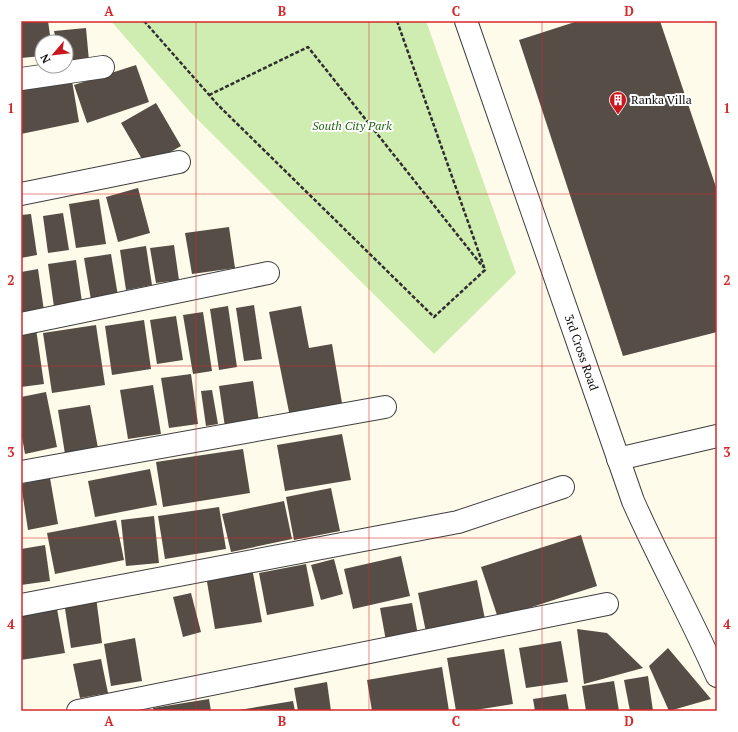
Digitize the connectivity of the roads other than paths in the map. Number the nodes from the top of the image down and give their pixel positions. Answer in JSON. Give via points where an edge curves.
{"nodes":[{"id":1,"x":466,"y":21,"type":"edge"},
{"id":2,"x":103,"y":67,"type":"dead end"},
{"id":3,"x":21,"y":79,"type":"edge"},
{"id":4,"x":179,"y":162,"type":"dead end"},
{"id":5,"x":21,"y":194,"type":"edge"},
{"id":6,"x":268,"y":273,"type":"dead end"},
{"id":7,"x":21,"y":324,"type":"edge"},
{"id":8,"x":385,"y":407,"type":"dead end"},
{"id":9,"x":717,"y":436,"type":"edge"},
{"id":10,"x":618,"y":459,"type":"junction"},
{"id":11,"x":21,"y":472,"type":"edge"},
{"id":12,"x":563,"y":487,"type":"dead end"},
{"id":13,"x":608,"y":604,"type":"dead end"},
{"id":14,"x":21,"y":605,"type":"edge"},
{"id":15,"x":717,"y":676,"type":"edge"},
{"id":16,"x":78,"y":711,"type":"edge"}],
"edges":[{"from":1,"to":10,"type":"street","name":"3rd Cross Road"},
{"from":2,"to":3,"type":"street"},
{"from":4,"to":5,"type":"street"},
{"from":6,"to":7,"type":"street"},
{"from":8,"to":11,"type":"street"},
{"from":9,"to":10,"type":"street"},
{"from":10,"to":15,"type":"street","name":"3rd Cross Road","via":[[648,536],[695,626]]},
{"from":12,"to":14,"type":"street","via":[[458,522]]},
{"from":13,"to":16,"type":"street"}]}
